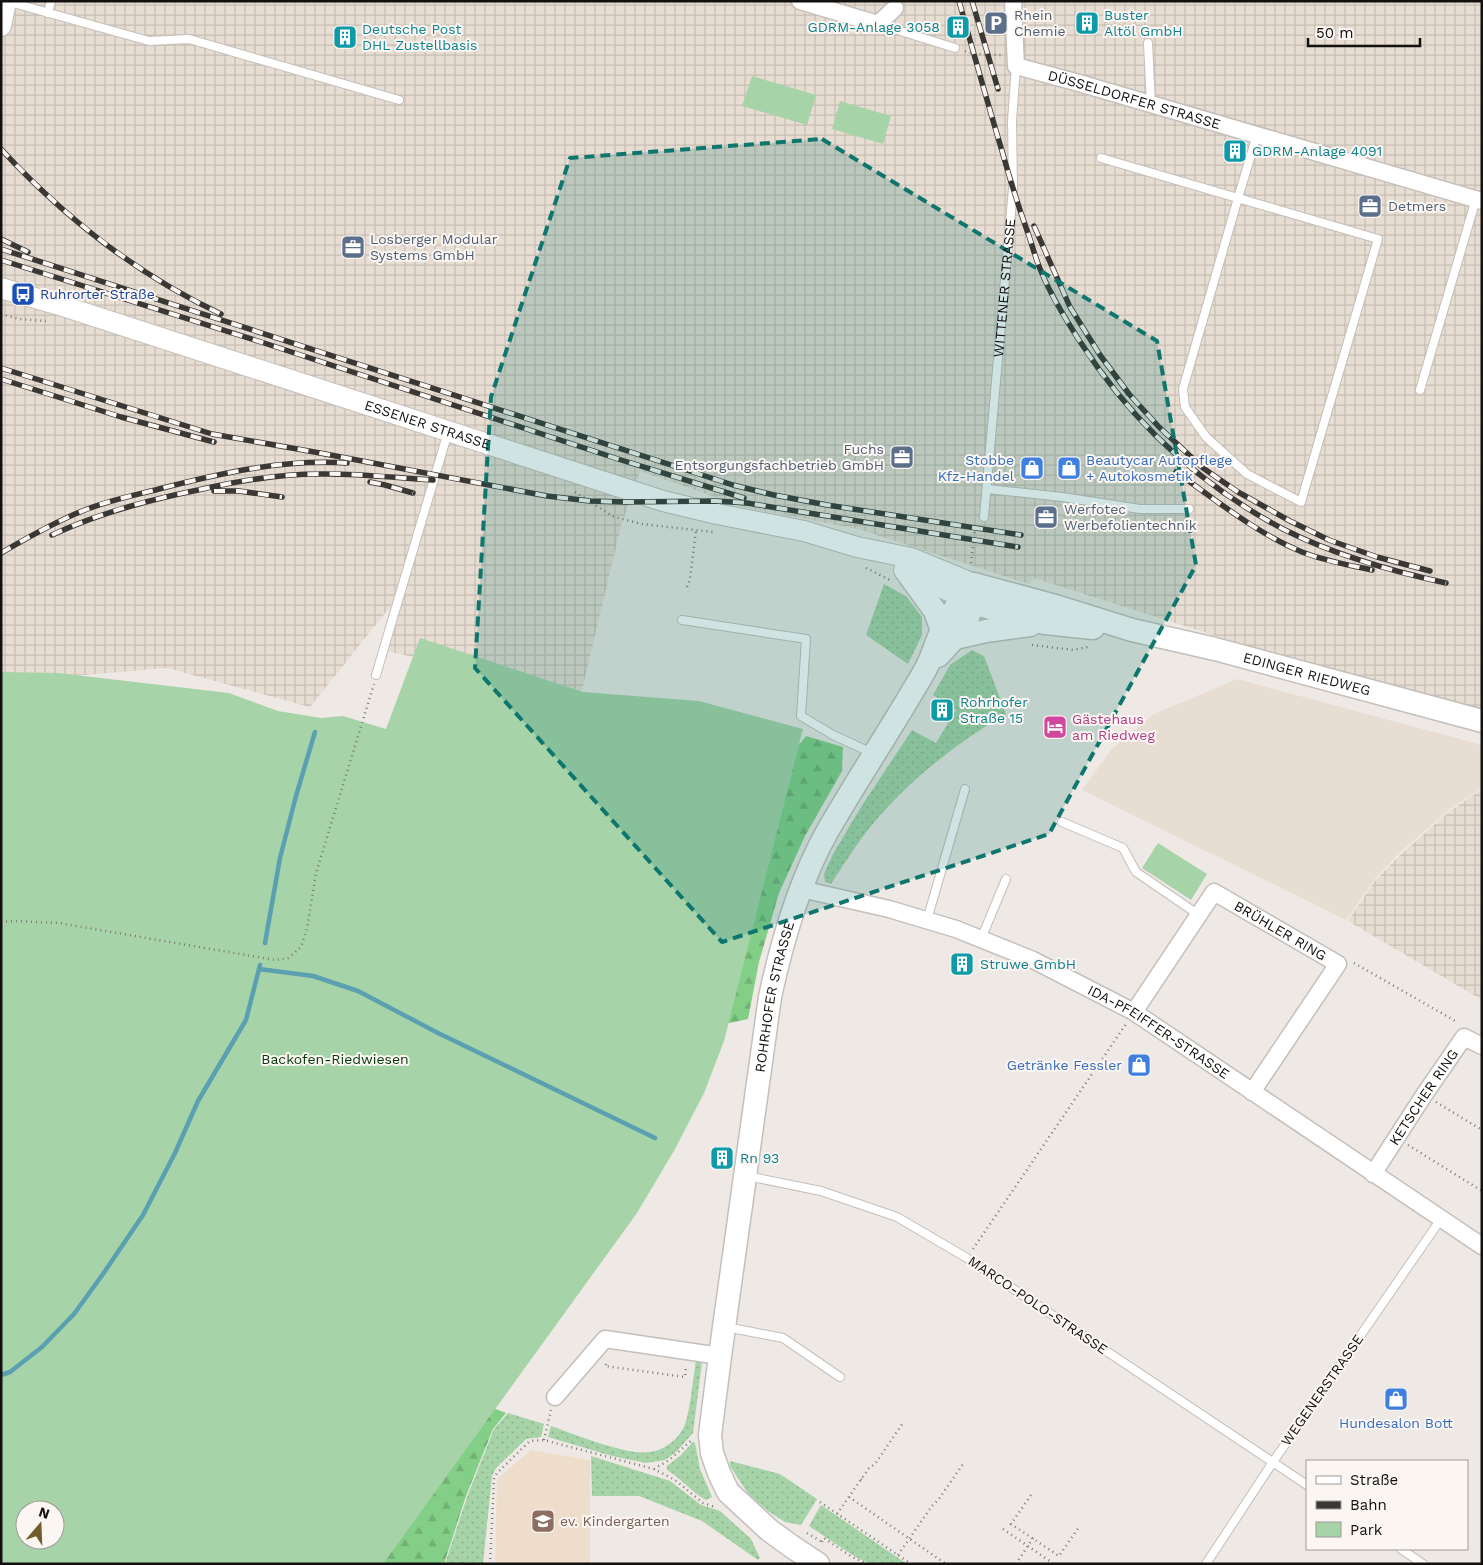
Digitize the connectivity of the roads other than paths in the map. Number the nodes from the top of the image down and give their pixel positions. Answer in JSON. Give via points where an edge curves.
{"nodes":[{"id":1,"x":6,"y":1,"type":"edge"},
{"id":2,"x":51,"y":1,"type":"edge"},
{"id":3,"x":800,"y":1,"type":"edge"},
{"id":4,"x":1013,"y":1,"type":"edge"},
{"id":5,"x":895,"y":8,"type":"dead end"},
{"id":6,"x":48,"y":13,"type":"junction"},
{"id":7,"x":878,"y":24,"type":"junction"},
{"id":8,"x":1,"y":26,"type":"edge"},
{"id":9,"x":1148,"y":43,"type":"dead end"},
{"id":10,"x":955,"y":48,"type":"road end"},
{"id":11,"x":1016,"y":61,"type":"junction"},
{"id":12,"x":399,"y":100,"type":"dead end"},
{"id":13,"x":1151,"y":105,"type":"junction"},
{"id":14,"x":1257,"y":136,"type":"junction"},
{"id":15,"x":1101,"y":158,"type":"dead end"},
{"id":16,"x":1238,"y":198,"type":"junction"},
{"id":17,"x":1479,"y":200,"type":"edge"},
{"id":18,"x":1,"y":288,"type":"edge"},
{"id":19,"x":1420,"y":390,"type":"dead end"},
{"id":20,"x":448,"y":432,"type":"junction"},
{"id":21,"x":987,"y":489,"type":"junction"},
{"id":22,"x":1189,"y":509,"type":"dead end"},
{"id":23,"x":984,"y":518,"type":"road end"},
{"id":24,"x":857,"y":547,"type":"junction"},
{"id":25,"x":899,"y":576,"type":"junction"},
{"id":26,"x":970,"y":589,"type":"junction"},
{"id":27,"x":682,"y":620,"type":"dead end"},
{"id":28,"x":1045,"y":623,"type":"junction"},
{"id":29,"x":1132,"y":630,"type":"junction"},
{"id":30,"x":948,"y":635,"type":"junction"},
{"id":31,"x":376,"y":675,"type":"road end"},
{"id":32,"x":1482,"y":721,"type":"edge"},
{"id":33,"x":875,"y":754,"type":"junction"},
{"id":34,"x":965,"y":789,"type":"dead end"},
{"id":35,"x":1062,"y":822,"type":"dead end"},
{"id":36,"x":1006,"y":879,"type":"dead end"},
{"id":37,"x":801,"y":889,"type":"junction"},
{"id":38,"x":1199,"y":915,"type":"junction"},
{"id":39,"x":927,"y":920,"type":"junction"},
{"id":40,"x":981,"y":939,"type":"junction"},
{"id":41,"x":1134,"y":1012,"type":"junction"},
{"id":42,"x":1482,"y":1046,"type":"edge"},
{"id":43,"x":1252,"y":1092,"type":"junction"},
{"id":44,"x":1373,"y":1174,"type":"junction"},
{"id":45,"x":746,"y":1175,"type":"junction"},
{"id":46,"x":1441,"y":1219,"type":"junction"},
{"id":47,"x":1482,"y":1246,"type":"edge"},
{"id":48,"x":724,"y":1326,"type":"junction"},
{"id":49,"x":720,"y":1356,"type":"junction"},
{"id":50,"x":840,"y":1377,"type":"dead end"},
{"id":51,"x":555,"y":1397,"type":"road end"},
{"id":52,"x":1273,"y":1462,"type":"junction"},
{"id":53,"x":1306,"y":1484,"type":"edge"},
{"id":54,"x":1402,"y":1550,"type":"edge"},
{"id":55,"x":818,"y":1564,"type":"edge"},
{"id":56,"x":1206,"y":1564,"type":"edge"},
{"id":57,"x":1423,"y":1564,"type":"edge"}],
"edges":[{"from":1,"to":6,"type":"lane"},
{"from":1,"to":8,"type":"street"},
{"from":2,"to":6,"type":"lane"},
{"from":3,"to":7,"type":"street"},
{"from":4,"to":11,"type":"street","name":"WITTENER STRASSE","via":[[1007,24]]},
{"from":5,"to":7,"type":"street"},
{"from":6,"to":12,"type":"lane","via":[[150,41],[189,39]]},
{"from":7,"to":10,"type":"lane"},
{"from":9,"to":13,"type":"lane"},
{"from":11,"to":13,"type":"street","name":"DÜSSELDORFER STRASSE"},
{"from":11,"to":21,"type":"lane","name":"WITTENER STRASSE","via":[[1012,121],[1013,189]]},
{"from":13,"to":14,"type":"street","name":"DÜSSELDORFER STRASSE"},
{"from":14,"to":16,"type":"lane"},
{"from":14,"to":17,"type":"street","name":"DÜSSELDORFER STRASSE"},
{"from":15,"to":16,"type":"lane"},
{"from":16,"to":16,"type":"lane","via":[[1183,389],[1184,407],[1206,437],[1247,474],[1301,502],[1378,239]]},
{"from":17,"to":19,"type":"lane"},
{"from":18,"to":20,"type":"street","name":"ESSENER STRASSE"},
{"from":20,"to":24,"type":"street","name":"ESSENER STRASSE","via":[[663,501],[804,531]]},
{"from":20,"to":31,"type":"lane"},
{"from":21,"to":22,"type":"lane","via":[[1140,509]]},
{"from":21,"to":23,"type":"lane","name":"WITTENER STRASSE"},
{"from":24,"to":25,"type":"street","name":"ESSENER STRASSE"},
{"from":24,"to":26,"type":"street","name":"ESSENER STRASSE","via":[[911,558]]},
{"from":25,"to":26,"type":"street","name":"ESSENER STRASSE"},
{"from":25,"to":30,"type":"main road","via":[[935,611]]},
{"from":26,"to":28,"type":"main road","name":"EDINGER RIEDWEG","via":[[1009,614]]},
{"from":26,"to":29,"type":"main road","name":"EDINGER RIEDWEG","via":[[1052,605]]},
{"from":26,"to":30,"type":"main road","name":"ROHRHOFER STRASSE"},
{"from":27,"to":33,"type":"lane","via":[[806,639],[800,716]]},
{"from":28,"to":29,"type":"main road","name":"EDINGER RIEDWEG"},
{"from":28,"to":30,"type":"main road"},
{"from":29,"to":32,"type":"main road","name":"EDINGER RIEDWEG"},
{"from":30,"to":33,"type":"main road","name":"ROHRHOFER STRASSE"},
{"from":33,"to":37,"type":"main road","name":"ROHRHOFER STRASSE","via":[[826,833]]},
{"from":34,"to":39,"type":"lane"},
{"from":35,"to":38,"type":"lane","via":[[1123,848],[1136,872]]},
{"from":36,"to":40,"type":"lane"},
{"from":37,"to":39,"type":"street","name":"IDA-PFEIFFER-STRASSE"},
{"from":37,"to":45,"type":"main road","name":"ROHRHOFER STRASSE","via":[[780,951],[770,997]]},
{"from":38,"to":41,"type":"street","name":"BRÜHLER RING"},
{"from":38,"to":43,"type":"street","name":"BRÜHLER RING","via":[[1214,892],[1338,964]]},
{"from":39,"to":40,"type":"street","name":"IDA-PFEIFFER-STRASSE"},
{"from":40,"to":41,"type":"street","name":"IDA-PFEIFFER-STRASSE","via":[[1033,960]]},
{"from":41,"to":43,"type":"street","name":"IDA-PFEIFFER-STRASSE"},
{"from":42,"to":44,"type":"street","name":"KETSCHER RING","via":[[1464,1037]]},
{"from":43,"to":44,"type":"street","name":"IDA-PFEIFFER-STRASSE"},
{"from":44,"to":46,"type":"street","name":"IDA-PFEIFFER-STRASSE"},
{"from":45,"to":48,"type":"main road","name":"ROHRHOFER STRASSE"},
{"from":45,"to":52,"type":"lane","name":"MARCO-POLO-STRASSE","via":[[821,1191],[897,1217],[967,1258]]},
{"from":46,"to":47,"type":"street","name":"IDA-PFEIFFER-STRASSE"},
{"from":46,"to":52,"type":"lane","name":"WEGENERSTRASSE"},
{"from":48,"to":49,"type":"main road","name":"ROHRHOFER STRASSE"},
{"from":48,"to":50,"type":"lane","via":[[784,1338]]},
{"from":49,"to":51,"type":"street","via":[[604,1339]]},
{"from":49,"to":55,"type":"main road","name":"ROHRHOFER STRASSE","via":[[710,1435],[719,1473],[735,1500],[769,1530]]},
{"from":52,"to":53,"type":"lane","name":"MARCO-POLO-STRASSE"},
{"from":52,"to":56,"type":"lane","name":"WEGENERSTRASSE"},
{"from":54,"to":57,"type":"lane"}]}
